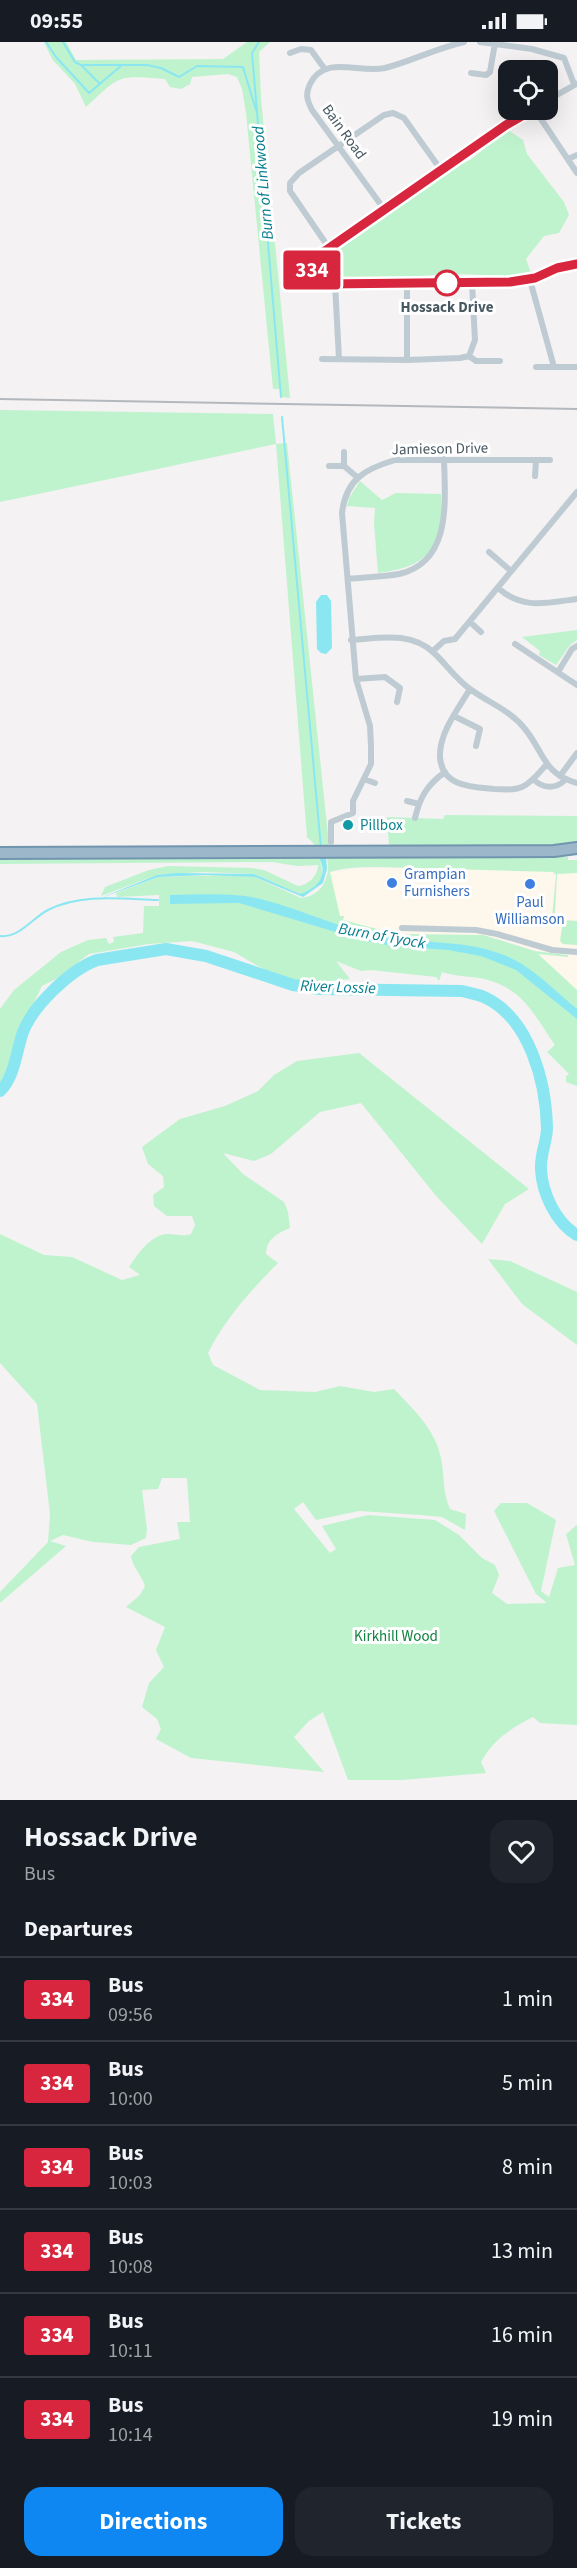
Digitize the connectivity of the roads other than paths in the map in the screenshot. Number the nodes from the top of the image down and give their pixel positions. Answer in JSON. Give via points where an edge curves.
{"nodes":[{"id":1,"x":465,"y":42,"type":"edge"},
{"id":2,"x":480,"y":42,"type":"edge"},
{"id":3,"x":495,"y":43,"type":"edge"},
{"id":4,"x":290,"y":52,"type":"dead end"},
{"id":5,"x":324,"y":68,"type":"junction"},
{"id":6,"x":471,"y":73,"type":"dead end"},
{"id":7,"x":576,"y":84,"type":"edge"},
{"id":8,"x":558,"y":94,"type":"edge"},
{"id":9,"x":518,"y":120,"type":"edge"},
{"id":10,"x":541,"y":120,"type":"edge"},
{"id":11,"x":339,"y":146,"type":"junction"},
{"id":12,"x":577,"y":155,"type":"edge"},
{"id":13,"x":568,"y":159,"type":"junction"},
{"id":14,"x":441,"y":170,"type":"junction"},
{"id":15,"x":577,"y":173,"type":"edge"},
{"id":16,"x":384,"y":209,"type":"junction"},
{"id":17,"x":329,"y":248,"type":"junction"},
{"id":18,"x":577,"y":264,"type":"edge"},
{"id":19,"x":306,"y":267,"type":"junction"},
{"id":20,"x":310,"y":280,"type":"junction"},
{"id":21,"x":530,"y":280,"type":"junction"},
{"id":22,"x":407,"y":283,"type":"junction"},
{"id":23,"x":472,"y":283,"type":"junction"},
{"id":24,"x":335,"y":284,"type":"junction"},
{"id":25,"x":470,"y":356,"type":"junction"},
{"id":26,"x":322,"y":359,"type":"dead end"},
{"id":27,"x":339,"y":359,"type":"junction"},
{"id":28,"x":407,"y":360,"type":"junction"},
{"id":29,"x":500,"y":361,"type":"dead end"},
{"id":30,"x":554,"y":367,"type":"junction"},
{"id":31,"x":576,"y":367,"type":"edge"},
{"id":32,"x":536,"y":368,"type":"dead end"},
{"id":33,"x":344,"y":452,"type":"dead end"},
{"id":34,"x":444,"y":459,"type":"junction"},
{"id":35,"x":536,"y":460,"type":"junction"},
{"id":36,"x":550,"y":460,"type":"dead end"},
{"id":37,"x":329,"y":466,"type":"dead end"},
{"id":38,"x":344,"y":466,"type":"junction"},
{"id":39,"x":536,"y":476,"type":"dead end"},
{"id":40,"x":357,"y":477,"type":"junction"},
{"id":41,"x":577,"y":492,"type":"edge"},
{"id":42,"x":489,"y":552,"type":"dead end"},
{"id":43,"x":511,"y":571,"type":"junction"},
{"id":44,"x":348,"y":579,"type":"junction"},
{"id":45,"x":498,"y":588,"type":"junction"},
{"id":46,"x":577,"y":599,"type":"edge"},
{"id":47,"x":470,"y":622,"type":"junction"},
{"id":48,"x":481,"y":632,"type":"dead end"},
{"id":49,"x":351,"y":640,"type":"junction"},
{"id":50,"x":515,"y":644,"type":"dead end"},
{"id":51,"x":577,"y":646,"type":"edge"},
{"id":52,"x":433,"y":651,"type":"junction"},
{"id":53,"x":558,"y":672,"type":"junction"},
{"id":54,"x":356,"y":679,"type":"junction"},
{"id":55,"x":577,"y":685,"type":"edge"},
{"id":56,"x":470,"y":689,"type":"junction"},
{"id":57,"x":397,"y":702,"type":"dead end"},
{"id":58,"x":453,"y":716,"type":"junction"},
{"id":59,"x":476,"y":746,"type":"dead end"},
{"id":60,"x":577,"y":753,"type":"edge"},
{"id":61,"x":546,"y":765,"type":"junction"},
{"id":62,"x":445,"y":772,"type":"junction"},
{"id":63,"x":533,"y":778,"type":"junction"},
{"id":64,"x":562,"y":778,"type":"junction"},
{"id":65,"x":364,"y":780,"type":"junction"},
{"id":66,"x":375,"y":783,"type":"dead end"},
{"id":67,"x":577,"y":783,"type":"edge"},
{"id":68,"x":407,"y":801,"type":"dead end"},
{"id":69,"x":419,"y":804,"type":"junction"},
{"id":70,"x":415,"y":818,"type":"dead end"},
{"id":71,"x":325,"y":848,"type":"junction"},
{"id":72,"x":577,"y":848,"type":"edge"},
{"id":73,"x":554,"y":851,"type":"junction"},
{"id":74,"x":0,"y":853,"type":"edge"},
{"id":75,"x":577,"y":855,"type":"edge"},
{"id":76,"x":402,"y":928,"type":"dead end"},
{"id":77,"x":577,"y":952,"type":"edge"}],
"edges":[{"from":1,"to":5,"type":"street","via":[[374,70]]},
{"from":2,"to":3,"type":"street"},
{"from":3,"to":6,"type":"street","via":[[490,72]]},
{"from":3,"to":7,"type":"street","via":[[564,58]]},
{"from":4,"to":5,"type":"street","via":[[311,50]]},
{"from":5,"to":11,"type":"street","name":"Bain Road","via":[[309,85],[308,101]]},
{"from":7,"to":8,"type":"street"},
{"from":9,"to":14,"type":"street"},
{"from":10,"to":13,"type":"street"},
{"from":11,"to":14,"type":"street","via":[[384,116],[399,114]]},
{"from":11,"to":16,"type":"street","name":"Bain Road"},
{"from":11,"to":17,"type":"street","via":[[294,177],[290,191]]},
{"from":12,"to":13,"type":"street"},
{"from":13,"to":15,"type":"street"},
{"from":14,"to":16,"type":"street"},
{"from":16,"to":17,"type":"street"},
{"from":17,"to":19,"type":"street"},
{"from":18,"to":21,"type":"street"},
{"from":19,"to":20,"type":"street","via":[[313,272]]},
{"from":19,"to":20,"type":"street","via":[[299,275],[303,281]]},
{"from":20,"to":24,"type":"street"},
{"from":21,"to":23,"type":"street"},
{"from":21,"to":30,"type":"street"},
{"from":22,"to":23,"type":"street"},
{"from":22,"to":24,"type":"street"},
{"from":22,"to":28,"type":"street"},
{"from":23,"to":25,"type":"street","via":[[475,330]]},
{"from":24,"to":27,"type":"street"},
{"from":25,"to":28,"type":"street"},
{"from":25,"to":29,"type":"street","via":[[476,361]]},
{"from":26,"to":27,"type":"street"},
{"from":27,"to":28,"type":"street"},
{"from":30,"to":31,"type":"street"},
{"from":30,"to":32,"type":"street"},
{"from":33,"to":38,"type":"street"},
{"from":34,"to":35,"type":"street","name":"Jamieson Drive"},
{"from":34,"to":40,"type":"street","name":"Jamieson Drive","via":[[395,460],[372,467]]},
{"from":34,"to":44,"type":"street","via":[[443,530],[430,555],[401,573]]},
{"from":35,"to":36,"type":"street","name":"Jamieson Drive"},
{"from":35,"to":39,"type":"street"},
{"from":37,"to":38,"type":"street"},
{"from":38,"to":40,"type":"street"},
{"from":40,"to":44,"type":"street","via":[[344,500],[342,513]]},
{"from":41,"to":43,"type":"street"},
{"from":42,"to":43,"type":"street"},
{"from":43,"to":45,"type":"street"},
{"from":44,"to":49,"type":"street"},
{"from":45,"to":46,"type":"street","via":[[519,603]]},
{"from":45,"to":47,"type":"street"},
{"from":47,"to":48,"type":"street"},
{"from":47,"to":52,"type":"street","via":[[455,639],[444,641]]},
{"from":49,"to":52,"type":"street","via":[[396,636],[419,642]]},
{"from":49,"to":54,"type":"street"},
{"from":50,"to":53,"type":"street"},
{"from":51,"to":53,"type":"street"},
{"from":52,"to":56,"type":"street"},
{"from":53,"to":55,"type":"street"},
{"from":54,"to":57,"type":"street","via":[[385,677],[400,688]]},
{"from":54,"to":65,"type":"street","via":[[371,736],[371,764]]},
{"from":56,"to":58,"type":"street"},
{"from":56,"to":61,"type":"street","via":[[505,709],[525,729]]},
{"from":58,"to":59,"type":"street","via":[[480,729]]},
{"from":58,"to":62,"type":"street","via":[[441,745]]},
{"from":60,"to":64,"type":"street"},
{"from":61,"to":63,"type":"street"},
{"from":61,"to":64,"type":"street"},
{"from":62,"to":63,"type":"street","via":[[468,788],[515,789]]},
{"from":62,"to":69,"type":"street","via":[[430,782]]},
{"from":63,"to":64,"type":"street","via":[[539,785],[549,787],[562,784]]},
{"from":64,"to":67,"type":"street"},
{"from":65,"to":66,"type":"street"},
{"from":65,"to":71,"type":"street","via":[[353,801],[353,813],[332,822]]},
{"from":68,"to":69,"type":"street"},
{"from":69,"to":70,"type":"street"},
{"from":71,"to":73,"type":"highway"},
{"from":71,"to":74,"type":"highway"},
{"from":72,"to":73,"type":"highway"},
{"from":73,"to":75,"type":"highway"},
{"from":76,"to":77,"type":"street","via":[[476,930],[546,949]]}]}
